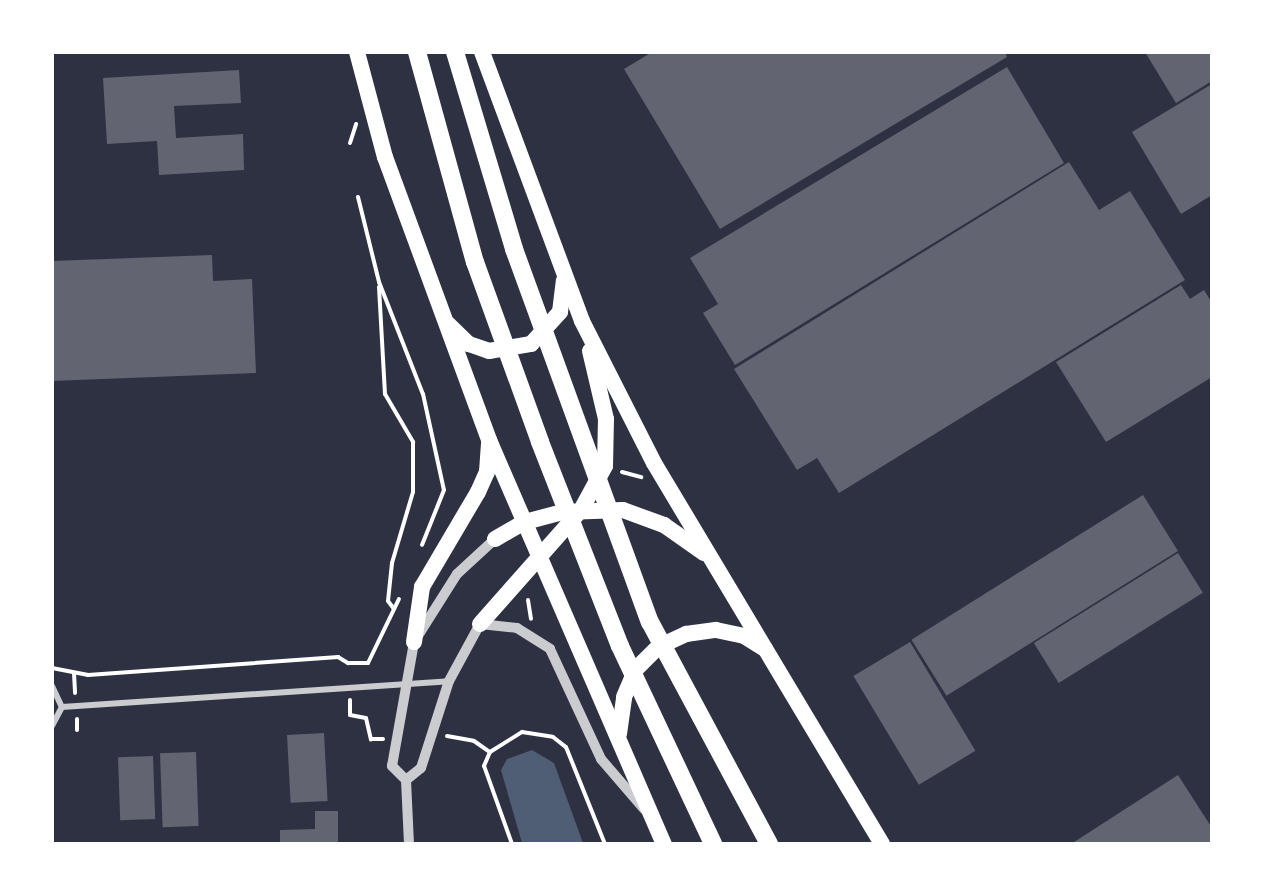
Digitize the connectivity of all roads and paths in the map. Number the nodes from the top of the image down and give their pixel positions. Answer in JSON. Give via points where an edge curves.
{"nodes":[{"id":1,"x":357,"y":52,"type":"edge"},
{"id":2,"x":417,"y":52,"type":"edge"},
{"id":3,"x":456,"y":52,"type":"edge"},
{"id":4,"x":482,"y":52,"type":"edge"},
{"id":5,"x":358,"y":197,"type":"dead end"},
{"id":6,"x":564,"y":274,"type":"junction"},
{"id":7,"x":379,"y":282,"type":"junction"},
{"id":8,"x":441,"y":312,"type":"junction"},
{"id":9,"x":582,"y":321,"type":"junction"},
{"id":10,"x":489,"y":440,"type":"junction"},
{"id":11,"x":614,"y":470,"type":"dead end"},
{"id":12,"x":645,"y":478,"type":"dead end"},
{"id":13,"x":581,"y":510,"type":"junction"},
{"id":14,"x":525,"y":522,"type":"junction"},
{"id":15,"x":495,"y":539,"type":"joint"},
{"id":16,"x":419,"y":553,"type":"dead end"},
{"id":17,"x":540,"y":554,"type":"junction"},
{"id":18,"x":403,"y":592,"type":"dead end"},
{"id":19,"x":528,"y":600,"type":"dead end"},
{"id":20,"x":394,"y":609,"type":"junction"},
{"id":21,"x":531,"y":620,"type":"dead end"},
{"id":22,"x":480,"y":624,"type":"junction"},
{"id":23,"x":414,"y":642,"type":"junction"},
{"id":24,"x":769,"y":651,"type":"junction"},
{"id":25,"x":348,"y":663,"type":"junction"},
{"id":26,"x":52,"y":668,"type":"edge"},
{"id":27,"x":348,"y":670,"type":"dead end"},
{"id":28,"x":449,"y":681,"type":"junction"},
{"id":29,"x":403,"y":684,"type":"junction"},
{"id":30,"x":52,"y":686,"type":"edge"},
{"id":31,"x":350,"y":706,"type":"dead end"},
{"id":32,"x":62,"y":707,"type":"junction"},
{"id":33,"x":52,"y":726,"type":"edge"},
{"id":34,"x":619,"y":735,"type":"junction"},
{"id":35,"x":453,"y":736,"type":"dead end"},
{"id":36,"x":377,"y":739,"type":"dead end"},
{"id":37,"x":490,"y":752,"type":"junction"},
{"id":38,"x":406,"y":780,"type":"junction"},
{"id":39,"x":648,"y":814,"type":"junction"},
{"id":40,"x":409,"y":843,"type":"edge"},
{"id":41,"x":512,"y":843,"type":"edge"},
{"id":42,"x":604,"y":843,"type":"edge"},
{"id":43,"x":664,"y":843,"type":"edge"},
{"id":44,"x":712,"y":843,"type":"edge"},
{"id":45,"x":769,"y":843,"type":"edge"},
{"id":46,"x":882,"y":843,"type":"edge"}],
"edges":[{"from":1,"to":8,"type":"highway","via":[[385,157]]},
{"from":2,"to":44,"type":"highway","via":[[475,262],[540,442],[620,646]]},
{"from":3,"to":45,"type":"highway","via":[[514,249],[650,621]]},
{"from":4,"to":6,"type":"highway"},
{"from":5,"to":7,"type":"path"},
{"from":6,"to":8,"type":"highway","via":[[560,312],[548,330],[510,351],[469,344]]},
{"from":6,"to":9,"type":"highway"},
{"from":7,"to":16,"type":"path","via":[[423,394],[444,490]]},
{"from":7,"to":20,"type":"path","via":[[385,394],[413,442],[413,492],[392,563],[388,601]]},
{"from":8,"to":10,"type":"highway"},
{"from":9,"to":13,"type":"highway","via":[[608,444],[605,466]]},
{"from":9,"to":24,"type":"highway","via":[[654,463]]},
{"from":10,"to":14,"type":"highway"},
{"from":10,"to":23,"type":"highway","via":[[487,472],[422,587]]},
{"from":11,"to":12,"type":"path"},
{"from":13,"to":14,"type":"highway"},
{"from":13,"to":17,"type":"highway"},
{"from":13,"to":24,"type":"highway","via":[[622,510],[695,545],[713,563]]},
{"from":14,"to":15,"type":"highway"},
{"from":14,"to":17,"type":"highway"},
{"from":15,"to":23,"type":"street","via":[[457,574]]},
{"from":17,"to":22,"type":"highway"},
{"from":17,"to":34,"type":"highway"},
{"from":18,"to":20,"type":"path"},
{"from":19,"to":21,"type":"path"},
{"from":20,"to":25,"type":"path","via":[[368,663]]},
{"from":22,"to":28,"type":"street"},
{"from":22,"to":39,"type":"street","via":[[530,632],[550,649],[601,759]]},
{"from":23,"to":29,"type":"street"},
{"from":24,"to":34,"type":"highway","via":[[744,636],[716,630],[686,634],[658,647],[636,669],[624,697]]},
{"from":24,"to":46,"type":"highway"},
{"from":25,"to":26,"type":"path","via":[[338,657],[88,675]]},
{"from":25,"to":27,"type":"path"},
{"from":28,"to":29,"type":"street"},
{"from":28,"to":38,"type":"street","via":[[421,768]]},
{"from":29,"to":32,"type":"street"},
{"from":29,"to":38,"type":"street","via":[[392,766]]},
{"from":30,"to":32,"type":"street"},
{"from":31,"to":36,"type":"path","via":[[350,715],[366,718],[371,739]]},
{"from":32,"to":33,"type":"street"},
{"from":34,"to":39,"type":"highway"},
{"from":35,"to":37,"type":"path","via":[[474,741]]},
{"from":37,"to":41,"type":"path","via":[[485,780]]},
{"from":37,"to":42,"type":"path","via":[[522,732],[553,738],[566,747]]},
{"from":38,"to":40,"type":"street"},
{"from":39,"to":43,"type":"highway"}]}
